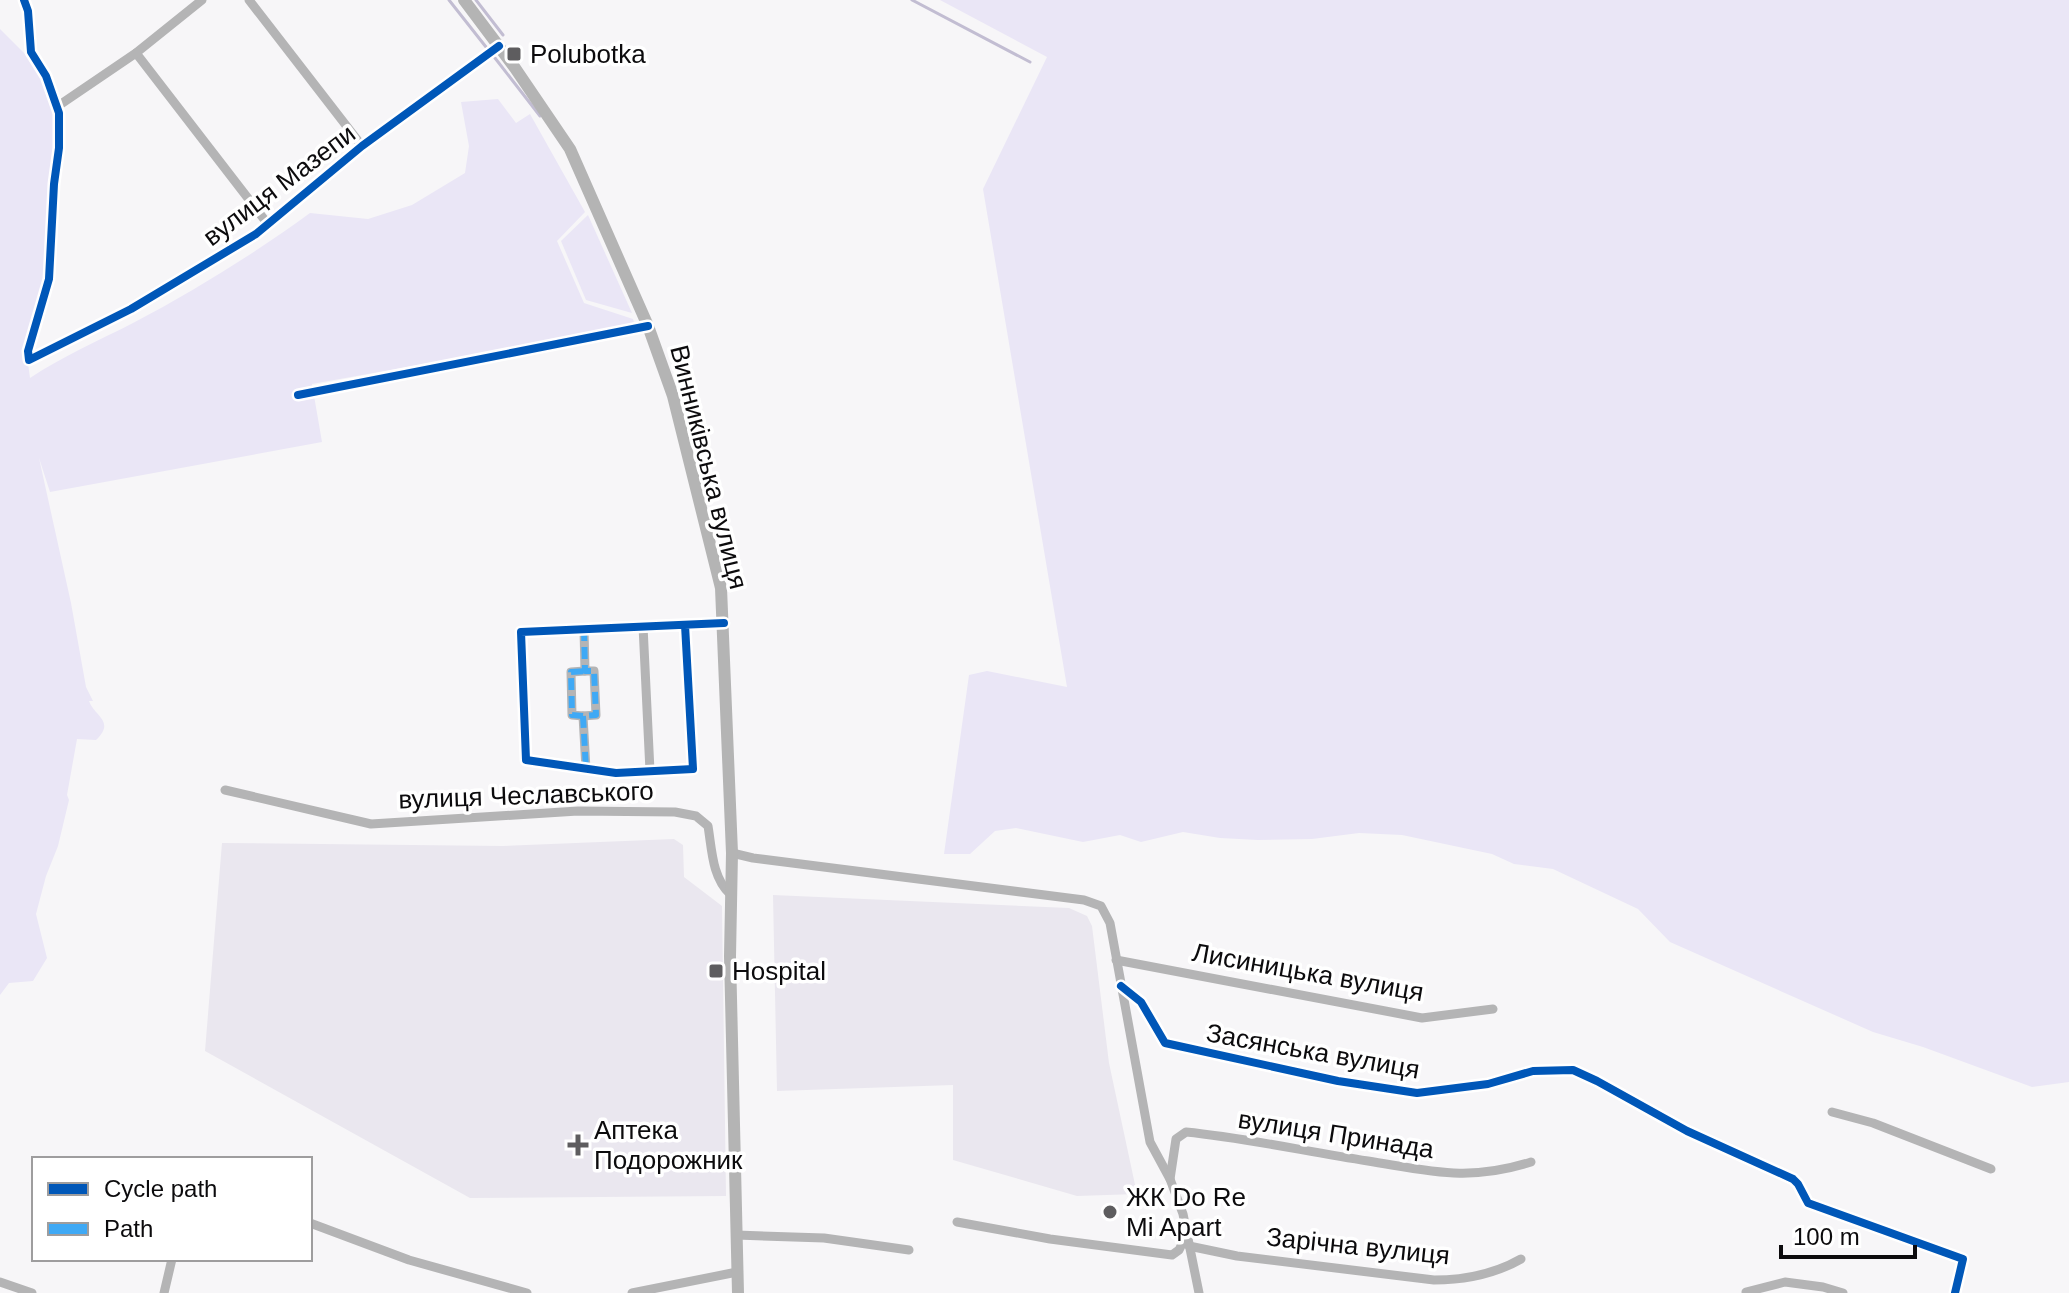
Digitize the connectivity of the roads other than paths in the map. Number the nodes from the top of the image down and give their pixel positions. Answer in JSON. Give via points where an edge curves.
{"nodes":[{"id":1,"x":24,"y":0,"type":"edge"},
{"id":2,"x":202,"y":0,"type":"edge"},
{"id":3,"x":249,"y":0,"type":"edge"},
{"id":4,"x":464,"y":0,"type":"edge"},
{"id":5,"x":499,"y":46,"type":"junction"},
{"id":6,"x":136,"y":53,"type":"junction"},
{"id":7,"x":58,"y":106,"type":"junction"},
{"id":8,"x":362,"y":146,"type":"junction"},
{"id":9,"x":267,"y":223,"type":"junction"},
{"id":10,"x":648,"y":326,"type":"junction"},
{"id":11,"x":298,"y":395,"type":"dead end"},
{"id":12,"x":724,"y":623,"type":"junction"},
{"id":13,"x":685,"y":625,"type":"junction"},
{"id":14,"x":643,"y":626,"type":"junction"},
{"id":15,"x":584,"y":629,"type":"junction"},
{"id":16,"x":585,"y":671,"type":"junction"},
{"id":17,"x":583,"y":716,"type":"junction"},
{"id":18,"x":586,"y":769,"type":"junction"},
{"id":19,"x":650,"y":771,"type":"junction"},
{"id":20,"x":225,"y":790,"type":"dead end"},
{"id":21,"x":732,"y":853,"type":"junction"},
{"id":22,"x":730,"y":898,"type":"junction"},
{"id":23,"x":1116,"y":960,"type":"junction"},
{"id":24,"x":1121,"y":986,"type":"junction"},
{"id":25,"x":1493,"y":1009,"type":"dead end"},
{"id":26,"x":1832,"y":1112,"type":"dead end"},
{"id":27,"x":1531,"y":1162,"type":"dead end"},
{"id":28,"x":1991,"y":1169,"type":"dead end"},
{"id":29,"x":1170,"y":1179,"type":"junction"},
{"id":30,"x":957,"y":1222,"type":"dead end"},
{"id":31,"x":312,"y":1224,"type":"edge"},
{"id":32,"x":1187,"y":1234,"type":"junction"},
{"id":33,"x":736,"y":1235,"type":"junction"},
{"id":34,"x":1189,"y":1246,"type":"junction"},
{"id":35,"x":909,"y":1250,"type":"dead end"},
{"id":36,"x":1521,"y":1259,"type":"dead end"},
{"id":37,"x":172,"y":1261,"type":"edge"},
{"id":38,"x":737,"y":1272,"type":"junction"},
{"id":39,"x":0,"y":1282,"type":"edge"},
{"id":40,"x":1746,"y":1292,"type":"edge"},
{"id":41,"x":32,"y":1293,"type":"edge"},
{"id":42,"x":164,"y":1293,"type":"edge"},
{"id":43,"x":527,"y":1293,"type":"edge"},
{"id":44,"x":632,"y":1293,"type":"edge"},
{"id":45,"x":738,"y":1293,"type":"edge"},
{"id":46,"x":1199,"y":1293,"type":"edge"},
{"id":47,"x":1843,"y":1293,"type":"edge"},
{"id":48,"x":1955,"y":1293,"type":"edge"}],
"edges":[{"from":1,"to":7,"type":"street","via":[[31,52]]},
{"from":2,"to":6,"type":"street"},
{"from":3,"to":8,"type":"street"},
{"from":4,"to":5,"type":"main road","name":"Винниківська вулиця"},
{"from":5,"to":8,"type":"street","name":"вулиця Мазепи"},
{"from":5,"to":10,"type":"main road","name":"Винниківська вулиця","via":[[570,149]]},
{"from":6,"to":7,"type":"street"},
{"from":6,"to":9,"type":"street"},
{"from":7,"to":9,"type":"street","name":"вулиця Мазепи","via":[[49,279],[29,360],[157,294]]},
{"from":8,"to":9,"type":"street","name":"вулиця Мазепи"},
{"from":10,"to":11,"type":"street"},
{"from":10,"to":12,"type":"main road","name":"Винниківська вулиця","via":[[697,486]]},
{"from":12,"to":13,"type":"street"},
{"from":12,"to":21,"type":"main road","name":"Винниківська вулиця"},
{"from":13,"to":14,"type":"street"},
{"from":13,"to":19,"type":"street","via":[[693,769]]},
{"from":14,"to":15,"type":"street"},
{"from":14,"to":19,"type":"street"},
{"from":15,"to":16,"type":"street"},
{"from":15,"to":18,"type":"street","via":[[521,632],[526,760]]},
{"from":16,"to":17,"type":"street","via":[[594,671],[596,715]]},
{"from":16,"to":17,"type":"street","via":[[571,672],[572,715]]},
{"from":17,"to":18,"type":"street"},
{"from":18,"to":19,"type":"street"},
{"from":20,"to":22,"type":"street","name":"вулиця Чеславського","via":[[371,824],[578,811],[696,816],[708,826],[716,871]]},
{"from":21,"to":22,"type":"main road","name":"Винниківська вулиця"},
{"from":21,"to":23,"type":"street","via":[[1093,902],[1106,911]]},
{"from":22,"to":33,"type":"main road","name":"Винниківська вулиця"},
{"from":23,"to":24,"type":"street"},
{"from":23,"to":25,"type":"street","name":"Лисиницька вулиця","via":[[1422,1018]]},
{"from":24,"to":29,"type":"street","via":[[1150,1142]]},
{"from":24,"to":48,"type":"street","name":"Засянська вулиця","via":[[1141,1002],[1165,1043],[1338,1081],[1417,1093],[1488,1084],[1533,1071],[1573,1070],[1687,1131],[1793,1179],[1808,1203],[1963,1259]]},
{"from":26,"to":28,"type":"street"},
{"from":27,"to":29,"type":"street","name":"вулиця Принада","via":[[1487,1173],[1451,1174],[1186,1132],[1176,1139]]},
{"from":29,"to":32,"type":"street"},
{"from":30,"to":32,"type":"street","via":[[1172,1255]]},
{"from":31,"to":43,"type":"street","via":[[409,1260]]},
{"from":32,"to":34,"type":"street"},
{"from":33,"to":35,"type":"street","via":[[824,1238]]},
{"from":33,"to":38,"type":"main road","name":"Винниківська вулиця"},
{"from":34,"to":36,"type":"street","name":"Зарічна вулиця","via":[[1434,1280],[1480,1276]]},
{"from":34,"to":46,"type":"street"},
{"from":37,"to":42,"type":"street"},
{"from":38,"to":44,"type":"street"},
{"from":38,"to":45,"type":"main road","name":"Винниківська вулиця"},
{"from":39,"to":41,"type":"street"},
{"from":40,"to":47,"type":"street","via":[[1785,1282]]}]}
